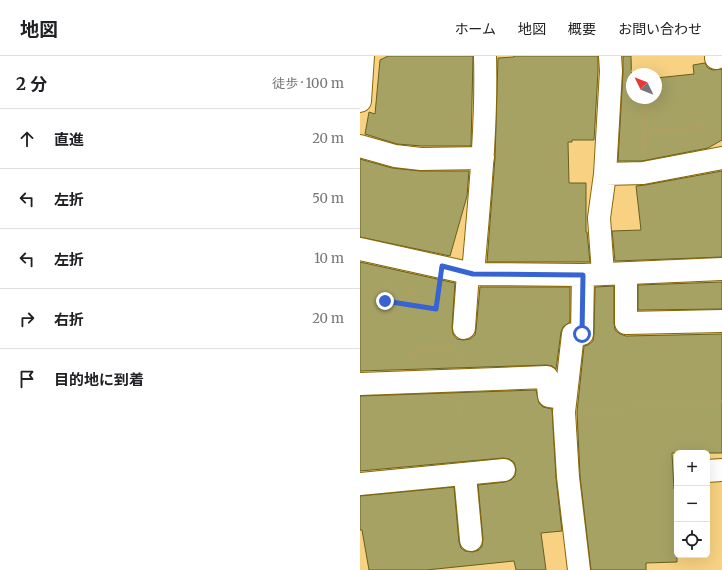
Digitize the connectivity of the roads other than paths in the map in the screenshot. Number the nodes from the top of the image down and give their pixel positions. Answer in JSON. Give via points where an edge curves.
{"nodes":[{"id":1,"x":363,"y":56,"type":"edge"},
{"id":2,"x":485,"y":56,"type":"edge"},
{"id":3,"x":610,"y":56,"type":"edge"},
{"id":4,"x":360,"y":101,"type":"edge"},
{"id":5,"x":360,"y":146,"type":"edge"},
{"id":6,"x":483,"y":158,"type":"junction"},
{"id":7,"x":722,"y":158,"type":"edge"},
{"id":8,"x":605,"y":174,"type":"junction"},
{"id":9,"x":360,"y":249,"type":"edge"},
{"id":10,"x":722,"y":269,"type":"edge"},
{"id":11,"x":471,"y":274,"type":"junction"},
{"id":12,"x":626,"y":274,"type":"junction"},
{"id":13,"x":593,"y":275,"type":"junction"},
{"id":14,"x":722,"y":320,"type":"edge"},
{"id":15,"x":464,"y":328,"type":"dead end"},
{"id":16,"x":360,"y":384,"type":"edge"},
{"id":17,"x":565,"y":405,"type":"junction"},
{"id":18,"x":504,"y":470,"type":"dead end"},
{"id":19,"x":722,"y":470,"type":"edge"},
{"id":20,"x":710,"y":471,"type":"edge"},
{"id":21,"x":465,"y":475,"type":"junction"},
{"id":22,"x":360,"y":484,"type":"edge"},
{"id":23,"x":471,"y":540,"type":"dead end"},
{"id":24,"x":579,"y":570,"type":"edge"}],
"edges":[{"from":1,"to":4,"type":"street"},
{"from":2,"to":6,"type":"street"},
{"from":3,"to":8,"type":"street"},
{"from":5,"to":6,"type":"street","via":[[395,156],[421,159]]},
{"from":6,"to":11,"type":"street"},
{"from":7,"to":8,"type":"street","via":[[643,173]]},
{"from":8,"to":13,"type":"street"},
{"from":9,"to":11,"type":"street"},
{"from":10,"to":12,"type":"street"},
{"from":11,"to":13,"type":"street"},
{"from":11,"to":15,"type":"street"},
{"from":12,"to":13,"type":"street"},
{"from":12,"to":14,"type":"street","via":[[626,323]]},
{"from":13,"to":17,"type":"street","via":[[582,334],[573,334]]},
{"from":16,"to":17,"type":"street","via":[[547,377],[549,396]]},
{"from":17,"to":24,"type":"street","via":[[568,477]]},
{"from":18,"to":21,"type":"street"},
{"from":19,"to":20,"type":"street"},
{"from":21,"to":22,"type":"street"},
{"from":21,"to":23,"type":"street"}]}
